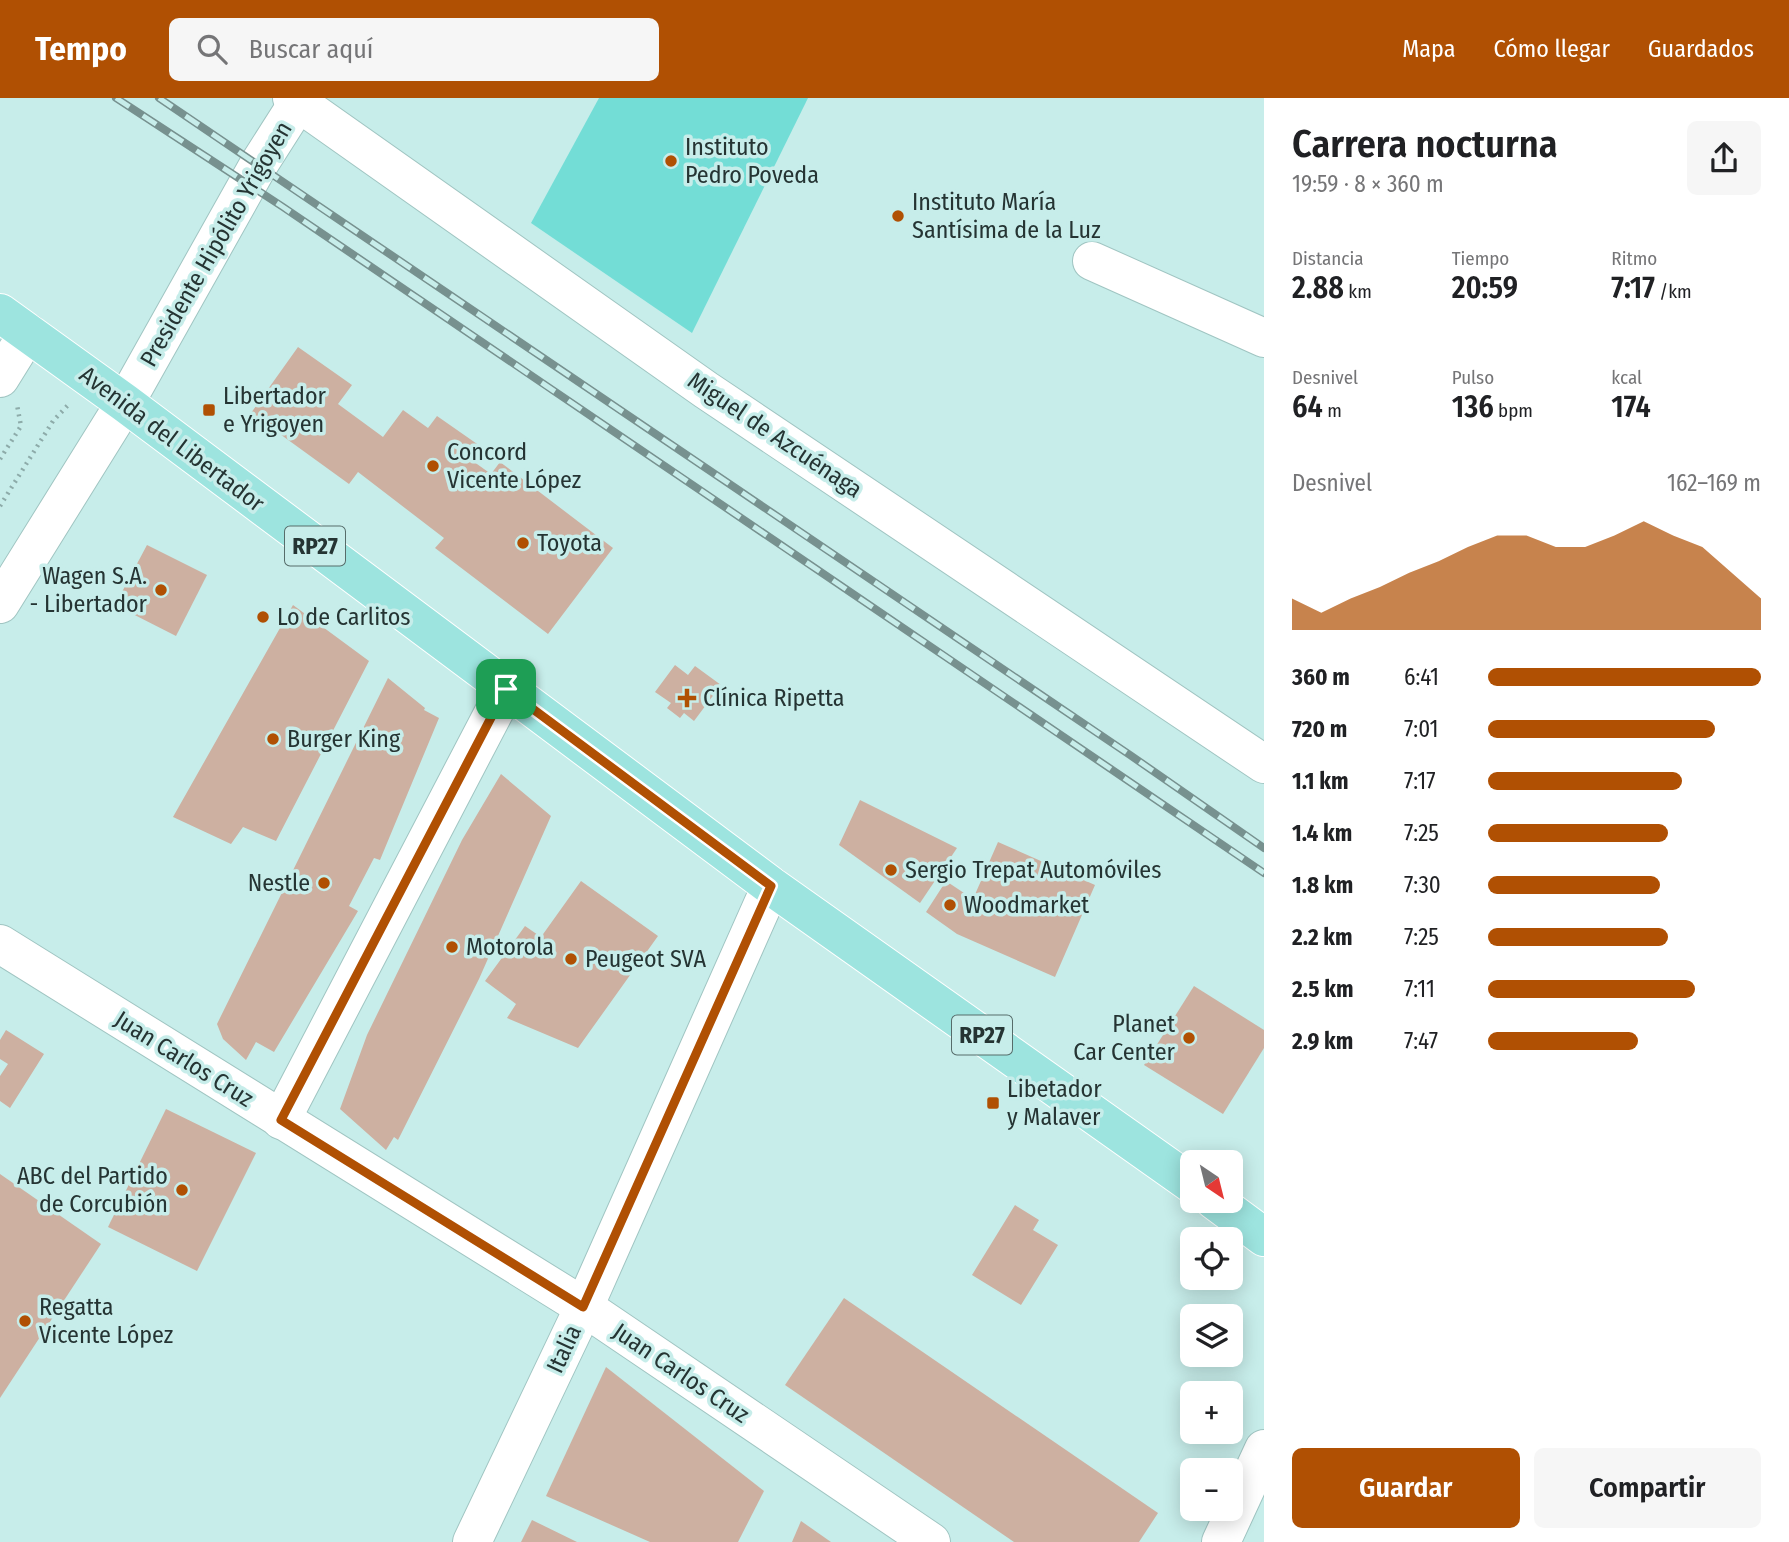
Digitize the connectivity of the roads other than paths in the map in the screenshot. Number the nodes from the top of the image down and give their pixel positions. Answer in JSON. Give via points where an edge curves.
{"nodes":[{"id":1,"x":297,"y":100,"type":"edge"},
{"id":2,"x":1091,"y":261,"type":"dead end"},
{"id":3,"x":1264,"y":338,"type":"edge"},
{"id":4,"x":9,"y":347,"type":"edge"},
{"id":5,"x":125,"y":403,"type":"junction"},
{"id":6,"x":0,"y":604,"type":"edge"},
{"id":7,"x":506,"y":689,"type":"junction"},
{"id":8,"x":1264,"y":764,"type":"edge"},
{"id":9,"x":771,"y":886,"type":"junction"},
{"id":10,"x":0,"y":944,"type":"edge"},
{"id":11,"x":281,"y":1120,"type":"junction"},
{"id":12,"x":1180,"y":1176,"type":"edge"},
{"id":13,"x":1232,"y":1213,"type":"edge"},
{"id":14,"x":1264,"y":1237,"type":"edge"},
{"id":15,"x":583,"y":1307,"type":"junction"},
{"id":16,"x":1264,"y":1449,"type":"edge"},
{"id":17,"x":472,"y":1542,"type":"edge"},
{"id":18,"x":931,"y":1542,"type":"edge"},
{"id":19,"x":1221,"y":1542,"type":"edge"}],
"edges":[{"from":1,"to":5,"type":"street","name":"Presidente Hipólito Yrigoyen"},
{"from":1,"to":8,"type":"street","name":"Miguel de Azcuénaga","via":[[706,390]]},
{"from":2,"to":3,"type":"street"},
{"from":4,"to":5,"type":"main road","name":"Avenida del Libertador","number":"RP27","via":[[92,379]]},
{"from":5,"to":6,"type":"street","name":"Presidente Hipólito Yrigoyen"},
{"from":5,"to":7,"type":"main road","name":"Avenida del Libertador","number":"RP27"},
{"from":7,"to":9,"type":"main road","name":"Avenida del Libertador","number":"RP27"},
{"from":7,"to":11,"type":"street"},
{"from":9,"to":12,"type":"main road","name":"Avenida del Libertador","number":"RP27"},
{"from":9,"to":15,"type":"street","name":"Italia"},
{"from":10,"to":11,"type":"street","name":"Juan Carlos Cruz"},
{"from":11,"to":15,"type":"street","name":"Juan Carlos Cruz"},
{"from":13,"to":14,"type":"main road"},
{"from":15,"to":17,"type":"street","name":"Italia"},
{"from":15,"to":18,"type":"street","name":"Juan Carlos Cruz"},
{"from":16,"to":19,"type":"street"}]}
